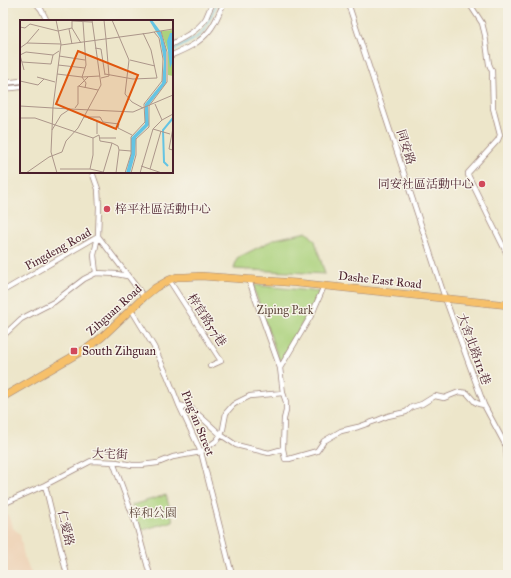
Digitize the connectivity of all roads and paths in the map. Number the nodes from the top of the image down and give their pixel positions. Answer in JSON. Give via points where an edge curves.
{"nodes":[{"id":1,"x":36,"y":3,"type":"edge"},
{"id":2,"x":213,"y":3,"type":"edge"},
{"id":3,"x":224,"y":3,"type":"edge"},
{"id":4,"x":348,"y":3,"type":"edge"},
{"id":5,"x":469,"y":3,"type":"edge"},
{"id":6,"x":46,"y":20,"type":"edge"},
{"id":7,"x":173,"y":43,"type":"edge"},
{"id":8,"x":173,"y":55,"type":"edge"},
{"id":9,"x":20,"y":81,"type":"edge"},
{"id":10,"x":3,"y":83,"type":"edge"},
{"id":11,"x":20,"y":87,"type":"edge"},
{"id":12,"x":3,"y":90,"type":"edge"},
{"id":13,"x":92,"y":173,"type":"edge"},
{"id":14,"x":98,"y":236,"type":"junction"},
{"id":15,"x":508,"y":256,"type":"edge"},
{"id":16,"x":96,"y":273,"type":"junction"},
{"id":17,"x":127,"y":276,"type":"junction"},
{"id":18,"x":249,"y":279,"type":"junction"},
{"id":19,"x":169,"y":280,"type":"junction"},
{"id":20,"x":324,"y":286,"type":"junction"},
{"id":21,"x":3,"y":292,"type":"edge"},
{"id":22,"x":144,"y":297,"type":"junction"},
{"id":23,"x":445,"y":298,"type":"junction"},
{"id":24,"x":508,"y":305,"type":"edge"},
{"id":25,"x":131,"y":309,"type":"junction"},
{"id":26,"x":3,"y":336,"type":"edge"},
{"id":27,"x":210,"y":366,"type":"dead end"},
{"id":28,"x":280,"y":368,"type":"junction"},
{"id":29,"x":283,"y":393,"type":"junction"},
{"id":30,"x":3,"y":397,"type":"edge"},
{"id":31,"x":179,"y":404,"type":"junction"},
{"id":32,"x":484,"y":405,"type":"junction"},
{"id":33,"x":221,"y":436,"type":"junction"},
{"id":34,"x":507,"y":447,"type":"edge"},
{"id":35,"x":283,"y":449,"type":"junction"},
{"id":36,"x":201,"y":452,"type":"junction"},
{"id":37,"x":113,"y":462,"type":"junction"},
{"id":38,"x":508,"y":473,"type":"edge"},
{"id":39,"x":45,"y":485,"type":"junction"},
{"id":40,"x":3,"y":504,"type":"edge"},
{"id":41,"x":67,"y":575,"type":"edge"},
{"id":42,"x":150,"y":575,"type":"edge"},
{"id":43,"x":232,"y":575,"type":"edge"}],
"edges":[{"from":1,"to":6,"type":"street"},
{"from":2,"to":7,"type":"street","via":[[200,25]]},
{"from":3,"to":8,"type":"street","via":[[209,32],[200,41]]},
{"from":4,"to":23,"type":"street","name":"同安路"},
{"from":5,"to":15,"type":"street","via":[[482,23],[486,35],[492,71],[493,108],[500,135],[468,173]]},
{"from":9,"to":10,"type":"street"},
{"from":11,"to":12,"type":"street"},
{"from":13,"to":14,"type":"street","via":[[98,189]]},
{"from":14,"to":16,"type":"street","via":[[94,255]]},
{"from":14,"to":17,"type":"street","name":"Pingdeng Road"},
{"from":14,"to":21,"type":"street","name":"Pingdeng Road"},
{"from":16,"to":17,"type":"street"},
{"from":16,"to":26,"type":"street","via":[[54,302],[21,320]]},
{"from":17,"to":22,"type":"street","name":"Pingdeng Road"},
{"from":18,"to":19,"type":"main road","name":"Zihguan Road","via":[[192,276]]},
{"from":18,"to":20,"type":"main road","name":"Dashe East Road"},
{"from":18,"to":28,"type":"street"},
{"from":19,"to":22,"type":"main road","name":"Zihguan Road"},
{"from":19,"to":27,"type":"street","name":"梓官路57巷","via":[[221,361]]},
{"from":20,"to":23,"type":"main road","name":"Dashe East Road"},
{"from":20,"to":28,"type":"street","via":[[312,314]]},
{"from":22,"to":25,"type":"main road","name":"Zihguan Road"},
{"from":23,"to":24,"type":"main road","name":"Dashe East Road"},
{"from":23,"to":32,"type":"street","name":"大舍北路112巷"},
{"from":25,"to":30,"type":"main road","name":"Zihguan Road","via":[[89,347]]},
{"from":25,"to":31,"type":"street","name":"Ping'an Street","via":[[154,347]]},
{"from":28,"to":29,"type":"street"},
{"from":29,"to":33,"type":"street","via":[[250,396],[233,405],[226,413]]},
{"from":29,"to":35,"type":"street","via":[[286,402]]},
{"from":31,"to":33,"type":"street","via":[[191,408]]},
{"from":31,"to":36,"type":"street","name":"Ping'an Street"},
{"from":32,"to":34,"type":"street","name":"大舍北路112巷"},
{"from":32,"to":35,"type":"street","via":[[475,402],[467,393],[459,392],[444,398],[435,396],[406,412],[341,431],[324,441],[314,453],[285,459]]},
{"from":33,"to":35,"type":"street","via":[[236,445],[269,453]]},
{"from":33,"to":36,"type":"street"},
{"from":34,"to":38,"type":"street"},
{"from":36,"to":37,"type":"street","name":"大宅街","via":[[141,465]]},
{"from":36,"to":43,"type":"street","name":"Ping'an Street"},
{"from":37,"to":39,"type":"street","name":"大宅街","via":[[91,461]]},
{"from":37,"to":42,"type":"street","via":[[136,524]]},
{"from":39,"to":40,"type":"street","name":"大宅街"},
{"from":39,"to":41,"type":"street","name":"仁愛路"}]}
